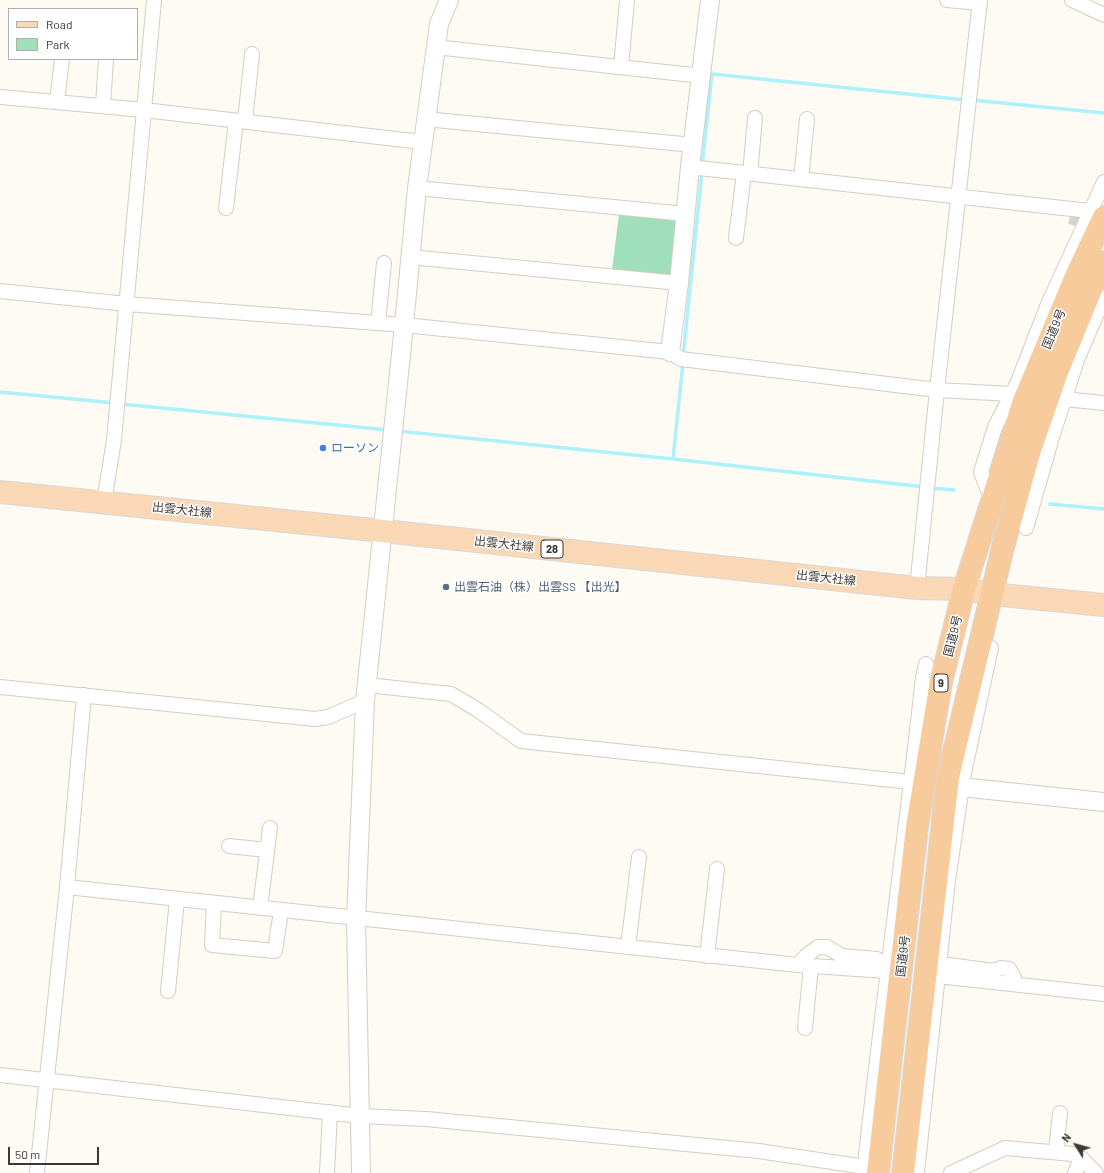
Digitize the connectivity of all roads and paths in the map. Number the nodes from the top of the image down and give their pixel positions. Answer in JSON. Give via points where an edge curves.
{"nodes":[{"id":1,"x":154,"y":0,"type":"edge"},
{"id":2,"x":442,"y":0,"type":"edge"},
{"id":3,"x":449,"y":0,"type":"edge"},
{"id":4,"x":627,"y":0,"type":"edge"},
{"id":5,"x":710,"y":0,"type":"edge"},
{"id":6,"x":947,"y":0,"type":"edge"},
{"id":7,"x":1072,"y":0,"type":"edge"},
{"id":8,"x":980,"y":2,"type":"edge"},
{"id":9,"x":1104,"y":15,"type":"edge"},
{"id":10,"x":439,"y":24,"type":"junction"},
{"id":11,"x":435,"y":47,"type":"junction"},
{"id":12,"x":252,"y":54,"type":"dead end"},
{"id":13,"x":62,"y":60,"type":"edge"},
{"id":14,"x":106,"y":60,"type":"edge"},
{"id":15,"x":621,"y":67,"type":"junction"},
{"id":16,"x":702,"y":76,"type":"junction"},
{"id":17,"x":0,"y":97,"type":"edge"},
{"id":18,"x":57,"y":102,"type":"junction"},
{"id":19,"x":103,"y":106,"type":"junction"},
{"id":20,"x":144,"y":110,"type":"junction"},
{"id":21,"x":755,"y":118,"type":"dead end"},
{"id":22,"x":425,"y":119,"type":"junction"},
{"id":23,"x":807,"y":119,"type":"dead end"},
{"id":24,"x":240,"y":121,"type":"junction"},
{"id":25,"x":422,"y":142,"type":"junction"},
{"id":26,"x":693,"y":145,"type":"junction"},
{"id":27,"x":690,"y":167,"type":"junction"},
{"id":28,"x":747,"y":174,"type":"junction"},
{"id":29,"x":800,"y":179,"type":"junction"},
{"id":30,"x":1104,"y":182,"type":"edge"},
{"id":31,"x":416,"y":188,"type":"junction"},
{"id":32,"x":959,"y":196,"type":"junction"},
{"id":33,"x":1008,"y":202,"type":"junction"},
{"id":34,"x":226,"y":208,"type":"dead end"},
{"id":35,"x":686,"y":214,"type":"junction"},
{"id":36,"x":1097,"y":214,"type":"edge"},
{"id":37,"x":1070,"y":217,"type":"tunnel mouth"},
{"id":38,"x":736,"y":238,"type":"dead end"},
{"id":39,"x":410,"y":257,"type":"junction"},
{"id":40,"x":1104,"y":262,"type":"edge"},
{"id":41,"x":384,"y":263,"type":"dead end"},
{"id":42,"x":679,"y":283,"type":"junction"},
{"id":43,"x":0,"y":291,"type":"edge"},
{"id":44,"x":1098,"y":292,"type":"edge"},
{"id":45,"x":1049,"y":302,"type":"junction"},
{"id":46,"x":127,"y":304,"type":"junction"},
{"id":47,"x":378,"y":323,"type":"junction"},
{"id":48,"x":404,"y":325,"type":"junction"},
{"id":49,"x":1054,"y":329,"type":"junction"},
{"id":50,"x":670,"y":352,"type":"junction"},
{"id":51,"x":937,"y":390,"type":"junction"},
{"id":52,"x":1012,"y":394,"type":"junction"},
{"id":53,"x":1064,"y":399,"type":"junction"},
{"id":54,"x":1104,"y":403,"type":"edge"},
{"id":55,"x":1052,"y":437,"type":"junction"},
{"id":56,"x":1029,"y":453,"type":"junction"},
{"id":57,"x":0,"y":492,"type":"edge"},
{"id":58,"x":992,"y":501,"type":"junction"},
{"id":59,"x":104,"y":502,"type":"junction"},
{"id":60,"x":1026,"y":528,"type":"dead end"},
{"id":61,"x":383,"y":531,"type":"junction"},
{"id":62,"x":917,"y":588,"type":"junction"},
{"id":63,"x":964,"y":589,"type":"junction"},
{"id":64,"x":992,"y":594,"type":"junction"},
{"id":65,"x":1104,"y":605,"type":"edge"},
{"id":66,"x":985,"y":658,"type":"junction"},
{"id":67,"x":926,"y":664,"type":"dead end"},
{"id":68,"x":0,"y":687,"type":"edge"},
{"id":69,"x":366,"y":693,"type":"junction"},
{"id":70,"x":84,"y":695,"type":"junction"},
{"id":71,"x":935,"y":724,"type":"junction"},
{"id":72,"x":916,"y":743,"type":"junction"},
{"id":73,"x":911,"y":782,"type":"junction"},
{"id":74,"x":961,"y":787,"type":"junction"},
{"id":75,"x":1104,"y":802,"type":"edge"},
{"id":76,"x":270,"y":828,"type":"dead end"},
{"id":77,"x":229,"y":846,"type":"dead end"},
{"id":78,"x":267,"y":850,"type":"junction"},
{"id":79,"x":638,"y":857,"type":"dead end"},
{"id":80,"x":716,"y":869,"type":"dead end"},
{"id":81,"x":943,"y":871,"type":"junction"},
{"id":82,"x":67,"y":888,"type":"junction"},
{"id":83,"x":177,"y":900,"type":"junction"},
{"id":84,"x":214,"y":904,"type":"junction"},
{"id":85,"x":260,"y":908,"type":"junction"},
{"id":86,"x":280,"y":911,"type":"junction"},
{"id":87,"x":356,"y":919,"type":"junction"},
{"id":88,"x":628,"y":947,"type":"junction"},
{"id":89,"x":707,"y":956,"type":"junction"},
{"id":90,"x":877,"y":959,"type":"dead end"},
{"id":91,"x":949,"y":965,"type":"dead end"},
{"id":92,"x":804,"y":966,"type":"junction"},
{"id":93,"x":887,"y":971,"type":"junction"},
{"id":94,"x":937,"y":976,"type":"junction"},
{"id":95,"x":1013,"y":984,"type":"junction"},
{"id":96,"x":168,"y":991,"type":"dead end"},
{"id":97,"x":1104,"y":994,"type":"edge"},
{"id":98,"x":891,"y":996,"type":"junction"},
{"id":99,"x":805,"y":1028,"type":"dead end"},
{"id":100,"x":0,"y":1075,"type":"edge"},
{"id":101,"x":46,"y":1079,"type":"junction"},
{"id":102,"x":920,"y":1079,"type":"junction"},
{"id":103,"x":330,"y":1112,"type":"junction"},
{"id":104,"x":1060,"y":1113,"type":"dead end"},
{"id":105,"x":360,"y":1116,"type":"junction"},
{"id":106,"x":1056,"y":1152,"type":"junction"},
{"id":107,"x":1081,"y":1158,"type":"junction"},
{"id":108,"x":849,"y":1169,"type":"edge"},
{"id":109,"x":869,"y":1171,"type":"edge"},
{"id":110,"x":36,"y":1173,"type":"edge"},
{"id":111,"x":327,"y":1173,"type":"edge"},
{"id":112,"x":361,"y":1173,"type":"edge"},
{"id":113,"x":903,"y":1173,"type":"edge"},
{"id":114,"x":918,"y":1173,"type":"edge"},
{"id":115,"x":951,"y":1173,"type":"edge"},
{"id":116,"x":1075,"y":1173,"type":"edge"},
{"id":117,"x":1096,"y":1173,"type":"edge"}],
"edges":[{"from":1,"to":20,"type":"street"},
{"from":2,"to":10,"type":"street"},
{"from":3,"to":10,"type":"street"},
{"from":4,"to":15,"type":"street"},
{"from":5,"to":16,"type":"street"},
{"from":6,"to":8,"type":"street"},
{"from":7,"to":9,"type":"street"},
{"from":8,"to":32,"type":"street"},
{"from":10,"to":11,"type":"street"},
{"from":11,"to":15,"type":"street"},
{"from":11,"to":22,"type":"street"},
{"from":12,"to":24,"type":"street"},
{"from":13,"to":18,"type":"street"},
{"from":14,"to":19,"type":"street"},
{"from":15,"to":16,"type":"street"},
{"from":16,"to":26,"type":"street"},
{"from":17,"to":18,"type":"street"},
{"from":18,"to":19,"type":"street"},
{"from":19,"to":20,"type":"street"},
{"from":20,"to":24,"type":"street"},
{"from":20,"to":46,"type":"street"},
{"from":21,"to":28,"type":"street"},
{"from":22,"to":25,"type":"street"},
{"from":22,"to":26,"type":"street"},
{"from":23,"to":29,"type":"street"},
{"from":24,"to":25,"type":"street"},
{"from":24,"to":34,"type":"street"},
{"from":25,"to":31,"type":"street"},
{"from":26,"to":27,"type":"street"},
{"from":27,"to":28,"type":"street"},
{"from":27,"to":35,"type":"street"},
{"from":28,"to":29,"type":"street"},
{"from":28,"to":38,"type":"street"},
{"from":29,"to":32,"type":"street"},
{"from":30,"to":36,"type":"street"},
{"from":31,"to":35,"type":"street"},
{"from":31,"to":39,"type":"street"},
{"from":32,"to":33,"type":"street"},
{"from":32,"to":51,"type":"street"},
{"from":33,"to":36,"type":"street"},
{"from":33,"to":37,"type":"street","via":[[1016,212]]},
{"from":35,"to":42,"type":"street"},
{"from":36,"to":45,"type":"street"},
{"from":36,"to":49,"type":"highway","name":"国道9号","number":"9","via":[[1077,274]]},
{"from":39,"to":42,"type":"street"},
{"from":39,"to":48,"type":"street"},
{"from":40,"to":44,"type":"highway","name":"国道9号"},
{"from":41,"to":47,"type":"street"},
{"from":42,"to":50,"type":"street"},
{"from":43,"to":46,"type":"street"},
{"from":44,"to":53,"type":"street","via":[[1097,312],[1076,360]]},
{"from":44,"to":56,"type":"highway","name":"国道9号","via":[[1058,372]]},
{"from":45,"to":49,"type":"street"},
{"from":45,"to":52,"type":"street"},
{"from":46,"to":47,"type":"street"},
{"from":46,"to":59,"type":"street","via":[[114,440]]},
{"from":47,"to":48,"type":"street"},
{"from":48,"to":50,"type":"street"},
{"from":48,"to":61,"type":"street"},
{"from":49,"to":58,"type":"highway","name":"国道9号","number":"9","via":[[1024,402]]},
{"from":50,"to":51,"type":"street","via":[[681,359]]},
{"from":51,"to":52,"type":"street"},
{"from":51,"to":62,"type":"street"},
{"from":52,"to":58,"type":"street","via":[[995,427],[981,472]]},
{"from":53,"to":54,"type":"street"},
{"from":53,"to":55,"type":"street"},
{"from":55,"to":56,"type":"street"},
{"from":55,"to":60,"type":"street"},
{"from":56,"to":64,"type":"highway","name":"国道9号"},
{"from":57,"to":59,"type":"main road","name":"出雲大社線","number":"28"},
{"from":58,"to":63,"type":"highway","name":"国道9号","number":"9"},
{"from":59,"to":61,"type":"main road","name":"出雲大社線","number":"28"},
{"from":61,"to":62,"type":"main road","name":"出雲大社線","number":"28"},
{"from":61,"to":69,"type":"street"},
{"from":62,"to":63,"type":"main road","name":"出雲大社線","number":"28"},
{"from":63,"to":64,"type":"main road","name":"出雲大社線","number":"28"},
{"from":63,"to":71,"type":"highway","name":"国道9号","number":"9"},
{"from":64,"to":65,"type":"main road","name":"出雲大社線","number":"28"},
{"from":64,"to":66,"type":"highway","name":"国道9号"},
{"from":66,"to":74,"type":"street"},
{"from":66,"to":81,"type":"highway","name":"国道9号","via":[[948,777]]},
{"from":67,"to":72,"type":"street"},
{"from":68,"to":70,"type":"street"},
{"from":69,"to":70,"type":"street","via":[[328,717],[315,719]]},
{"from":69,"to":73,"type":"street","via":[[451,694],[521,741]]},
{"from":69,"to":87,"type":"street"},
{"from":70,"to":82,"type":"street"},
{"from":71,"to":72,"type":"street"},
{"from":71,"to":98,"type":"highway","name":"国道9号","number":"9"},
{"from":72,"to":73,"type":"street"},
{"from":73,"to":93,"type":"street"},
{"from":74,"to":75,"type":"street"},
{"from":74,"to":81,"type":"street"},
{"from":76,"to":78,"type":"street"},
{"from":77,"to":78,"type":"street"},
{"from":78,"to":85,"type":"street"},
{"from":79,"to":88,"type":"street"},
{"from":80,"to":89,"type":"street"},
{"from":81,"to":94,"type":"street"},
{"from":81,"to":102,"type":"highway","name":"国道9号"},
{"from":82,"to":83,"type":"street"},
{"from":82,"to":101,"type":"street"},
{"from":83,"to":84,"type":"street"},
{"from":83,"to":96,"type":"street"},
{"from":84,"to":85,"type":"street"},
{"from":84,"to":86,"type":"street","via":[[212,945],[275,951]]},
{"from":85,"to":86,"type":"street"},
{"from":86,"to":87,"type":"street"},
{"from":87,"to":88,"type":"street"},
{"from":87,"to":105,"type":"street"},
{"from":88,"to":89,"type":"street"},
{"from":89,"to":92,"type":"street"},
{"from":90,"to":92,"type":"street","via":[[842,956],[827,947],[818,947],[806,956]]},
{"from":91,"to":95,"type":"street","via":[[993,971],[1009,969],[1014,978]]},
{"from":92,"to":93,"type":"street"},
{"from":92,"to":99,"type":"street"},
{"from":93,"to":98,"type":"street"},
{"from":94,"to":95,"type":"street"},
{"from":94,"to":102,"type":"street"},
{"from":95,"to":97,"type":"street"},
{"from":98,"to":109,"type":"highway","name":"国道9号","number":"9"},
{"from":100,"to":101,"type":"street"},
{"from":101,"to":103,"type":"street"},
{"from":101,"to":110,"type":"street"},
{"from":102,"to":113,"type":"highway","name":"国道9号"},
{"from":102,"to":114,"type":"street"},
{"from":103,"to":105,"type":"street"},
{"from":103,"to":111,"type":"street"},
{"from":104,"to":106,"type":"street"},
{"from":105,"to":108,"type":"street","via":[[426,1119],[744,1150]]},
{"from":105,"to":112,"type":"street"},
{"from":106,"to":107,"type":"street","via":[[1073,1154]]},
{"from":106,"to":115,"type":"street","via":[[1005,1148]]},
{"from":107,"to":116,"type":"street"},
{"from":107,"to":117,"type":"street"},
{"from":108,"to":109,"type":"street"}]}
